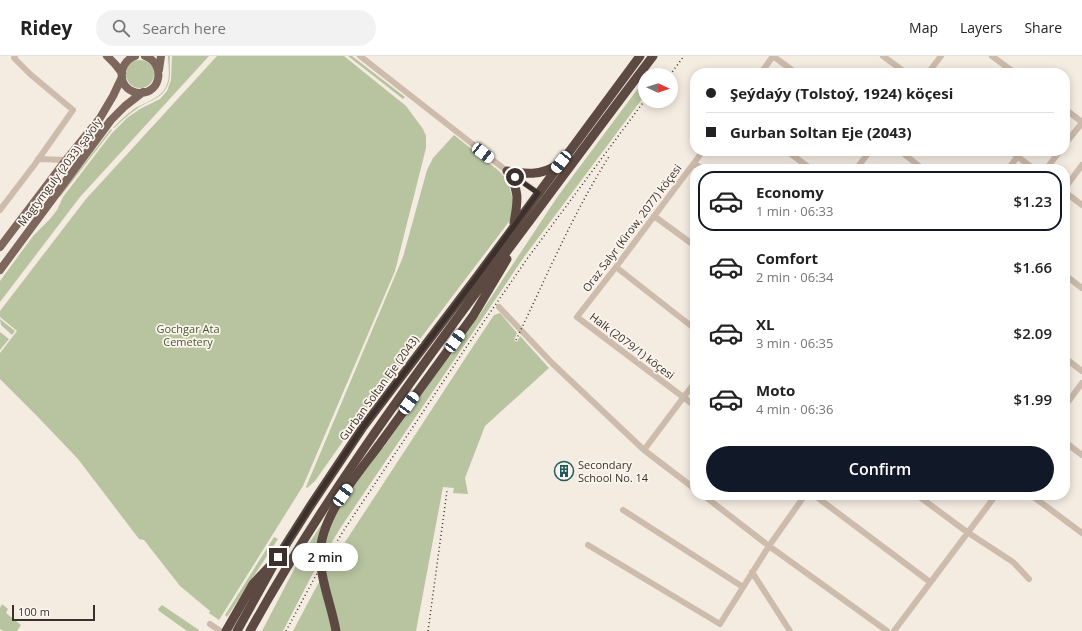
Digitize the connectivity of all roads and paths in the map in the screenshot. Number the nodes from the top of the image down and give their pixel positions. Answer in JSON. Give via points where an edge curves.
{"nodes":[{"id":1,"x":108,"y":56,"type":"edge"},
{"id":2,"x":134,"y":56,"type":"edge"},
{"id":3,"x":145,"y":56,"type":"edge"},
{"id":4,"x":161,"y":56,"type":"edge"},
{"id":5,"x":360,"y":56,"type":"edge"},
{"id":6,"x":640,"y":56,"type":"edge"},
{"id":7,"x":653,"y":56,"type":"edge"},
{"id":8,"x":773,"y":56,"type":"edge"},
{"id":9,"x":883,"y":56,"type":"edge"},
{"id":10,"x":941,"y":56,"type":"edge"},
{"id":11,"x":992,"y":56,"type":"edge"},
{"id":12,"x":13,"y":57,"type":"edge"},
{"id":13,"x":765,"y":68,"type":"edge"},
{"id":14,"x":789,"y":68,"type":"edge"},
{"id":15,"x":899,"y":68,"type":"edge"},
{"id":16,"x":932,"y":68,"type":"edge"},
{"id":17,"x":1008,"y":68,"type":"edge"},
{"id":18,"x":159,"y":71,"type":"junction"},
{"id":19,"x":122,"y":75,"type":"junction"},
{"id":20,"x":143,"y":92,"type":"junction"},
{"id":21,"x":1070,"y":114,"type":"edge"},
{"id":22,"x":1082,"y":122,"type":"edge"},
{"id":23,"x":1070,"y":138,"type":"edge"},
{"id":24,"x":699,"y":156,"type":"edge"},
{"id":25,"x":794,"y":156,"type":"edge"},
{"id":26,"x":866,"y":156,"type":"edge"},
{"id":27,"x":906,"y":156,"type":"edge"},
{"id":28,"x":1018,"y":156,"type":"joint"},
{"id":29,"x":1056,"y":156,"type":"edge"},
{"id":30,"x":38,"y":159,"type":"junction"},
{"id":31,"x":66,"y":160,"type":"junction"},
{"id":32,"x":561,"y":162,"type":"junction"},
{"id":33,"x":694,"y":163,"type":"edge"},
{"id":34,"x":804,"y":164,"type":"edge"},
{"id":35,"x":860,"y":164,"type":"edge"},
{"id":36,"x":917,"y":164,"type":"edge"},
{"id":37,"x":1012,"y":164,"type":"edge"},
{"id":38,"x":1028,"y":164,"type":"edge"},
{"id":39,"x":1050,"y":164,"type":"edge"},
{"id":40,"x":1082,"y":165,"type":"edge"},
{"id":41,"x":690,"y":168,"type":"edge"},
{"id":42,"x":507,"y":171,"type":"junction"},
{"id":43,"x":1070,"y":181,"type":"edge"},
{"id":44,"x":542,"y":196,"type":"junction"},
{"id":45,"x":1070,"y":196,"type":"edge"},
{"id":46,"x":1082,"y":205,"type":"edge"},
{"id":47,"x":0,"y":210,"type":"edge"},
{"id":48,"x":534,"y":215,"type":"junction"},
{"id":49,"x":654,"y":216,"type":"junction"},
{"id":50,"x":513,"y":227,"type":"junction"},
{"id":51,"x":690,"y":242,"type":"edge"},
{"id":52,"x":0,"y":248,"type":"edge"},
{"id":53,"x":616,"y":268,"type":"junction"},
{"id":54,"x":0,"y":270,"type":"edge"},
{"id":55,"x":1070,"y":279,"type":"edge"},
{"id":56,"x":1082,"y":288,"type":"edge"},
{"id":57,"x":500,"y":307,"type":"dead end"},
{"id":58,"x":577,"y":317,"type":"joint"},
{"id":59,"x":690,"y":325,"type":"edge"},
{"id":60,"x":1070,"y":362,"type":"edge"},
{"id":61,"x":1082,"y":372,"type":"edge"},
{"id":62,"x":1082,"y":384,"type":"edge"},
{"id":63,"x":690,"y":389,"type":"edge"},
{"id":64,"x":684,"y":398,"type":"junction"},
{"id":65,"x":1070,"y":400,"type":"edge"},
{"id":66,"x":690,"y":402,"type":"edge"},
{"id":67,"x":1070,"y":446,"type":"edge"},
{"id":68,"x":644,"y":450,"type":"junction"},
{"id":69,"x":1082,"y":455,"type":"edge"},
{"id":70,"x":690,"y":485,"type":"edge"},
{"id":71,"x":709,"y":500,"type":"edge"},
{"id":72,"x":801,"y":500,"type":"edge"},
{"id":73,"x":821,"y":500,"type":"edge"},
{"id":74,"x":924,"y":500,"type":"edge"},
{"id":75,"x":992,"y":500,"type":"edge"},
{"id":76,"x":1038,"y":500,"type":"edge"},
{"id":77,"x":623,"y":510,"type":"dead end"},
{"id":78,"x":967,"y":532,"type":"junction"},
{"id":79,"x":1082,"y":533,"type":"edge"},
{"id":80,"x":588,"y":545,"type":"dead end"},
{"id":81,"x":769,"y":546,"type":"junction"},
{"id":82,"x":278,"y":557,"type":"junction"},
{"id":83,"x":752,"y":572,"type":"junction"},
{"id":84,"x":1029,"y":579,"type":"dead end"},
{"id":85,"x":930,"y":582,"type":"junction"},
{"id":86,"x":743,"y":587,"type":"junction"},
{"id":87,"x":210,"y":624,"type":"dead end"},
{"id":88,"x":220,"y":631,"type":"edge"},
{"id":89,"x":226,"y":631,"type":"edge"},
{"id":90,"x":236,"y":631,"type":"edge"},
{"id":91,"x":250,"y":631,"type":"edge"},
{"id":92,"x":336,"y":631,"type":"edge"},
{"id":93,"x":790,"y":631,"type":"edge"},
{"id":94,"x":887,"y":631,"type":"edge"},
{"id":95,"x":894,"y":631,"type":"edge"}],
"edges":[{"from":1,"to":19,"type":"main road"},
{"from":2,"to":19,"type":"main road","name":"Magtymguly (2033) şaýoly","via":[[124,64]]},
{"from":3,"to":18,"type":"main road","via":[[155,62]]},
{"from":4,"to":18,"type":"main road"},
{"from":5,"to":42,"type":"street"},
{"from":6,"to":32,"type":"highway","name":"Gurban Soltan Eje (2043)"},
{"from":7,"to":44,"type":"highway","name":"Gurban Soltan Eje (2043)"},
{"from":8,"to":13,"type":"street"},
{"from":8,"to":14,"type":"street"},
{"from":9,"to":15,"type":"street"},
{"from":10,"to":16,"type":"street"},
{"from":11,"to":17,"type":"street"},
{"from":12,"to":30,"type":"street","via":[[73,110]]},
{"from":18,"to":20,"type":"main road","name":"Magtymguly (2033) şaýoly","via":[[156,84]]},
{"from":19,"to":20,"type":"main road","via":[[128,88]]},
{"from":19,"to":31,"type":"main road","name":"Magtymguly (2033) şaýoly","via":[[100,118]]},
{"from":20,"to":54,"type":"main road","name":"Magtymguly (2033) şaýoly","via":[[111,120]]},
{"from":21,"to":22,"type":"street"},
{"from":22,"to":23,"type":"street"},
{"from":24,"to":33,"type":"street","name":"Oraz Salyr (Kirow, 2077) köçesi"},
{"from":25,"to":34,"type":"street"},
{"from":26,"to":35,"type":"street"},
{"from":27,"to":36,"type":"street"},
{"from":28,"to":37,"type":"street"},
{"from":28,"to":38,"type":"street"},
{"from":29,"to":39,"type":"street"},
{"from":30,"to":31,"type":"street"},
{"from":30,"to":47,"type":"street"},
{"from":31,"to":52,"type":"main road","name":"Magtymguly (2033) şaýoly"},
{"from":32,"to":42,"type":"highway","via":[[551,169],[534,174]]},
{"from":32,"to":44,"type":"highway","name":"Gurban Soltan Eje (2043)"},
{"from":40,"to":43,"type":"street"},
{"from":41,"to":49,"type":"street","name":"Oraz Salyr (Kirow, 2077) köçesi"},
{"from":42,"to":44,"type":"street"},
{"from":42,"to":50,"type":"highway","name":"Gurban Soltan Eje (2043)","via":[[517,195]]},
{"from":44,"to":48,"type":"highway","name":"Gurban Soltan Eje (2043)"},
{"from":44,"to":50,"type":"highway","name":"Gurban Soltan Eje (2043)"},
{"from":45,"to":46,"type":"street"},
{"from":48,"to":91,"type":"highway","name":"Gurban Soltan Eje (2043)","via":[[372,435],[296,551]]},
{"from":48,"to":92,"type":"highway","bridge":true,"via":[[473,316],[334,507],[324,533],[320,555],[322,575]]},
{"from":49,"to":51,"type":"street"},
{"from":49,"to":53,"type":"street","name":"Oraz Salyr (Kirow, 2077) köçesi"},
{"from":50,"to":82,"type":"highway","name":"Gurban Soltan Eje (2043)","via":[[363,427]]},
{"from":53,"to":58,"type":"street","name":"Oraz Salyr (Kirow, 2077) köçesi"},
{"from":53,"to":59,"type":"street"},
{"from":55,"to":56,"type":"street"},
{"from":57,"to":68,"type":"street","via":[[553,364]]},
{"from":58,"to":64,"type":"street","name":"Halk (2079/1) köçesi"},
{"from":60,"to":61,"type":"street"},
{"from":62,"to":65,"type":"street"},
{"from":63,"to":64,"type":"street"},
{"from":64,"to":66,"type":"street","name":"Halk (2079/1) köçesi"},
{"from":64,"to":68,"type":"street"},
{"from":67,"to":69,"type":"street"},
{"from":68,"to":70,"type":"street"},
{"from":71,"to":81,"type":"street"},
{"from":72,"to":81,"type":"street"},
{"from":73,"to":85,"type":"street"},
{"from":74,"to":78,"type":"street"},
{"from":75,"to":78,"type":"street"},
{"from":76,"to":79,"type":"street"},
{"from":77,"to":86,"type":"street"},
{"from":78,"to":84,"type":"street","via":[[1013,562]]},
{"from":78,"to":85,"type":"street"},
{"from":80,"to":86,"type":"street","via":[[720,624]]},
{"from":81,"to":83,"type":"street"},
{"from":81,"to":94,"type":"street"},
{"from":82,"to":89,"type":"highway","via":[[253,584]]},
{"from":82,"to":90,"type":"highway","name":"Gurban Soltan Eje (2043)"},
{"from":83,"to":86,"type":"street"},
{"from":83,"to":93,"type":"street"},
{"from":85,"to":95,"type":"street"},
{"from":87,"to":88,"type":"street"}]}
